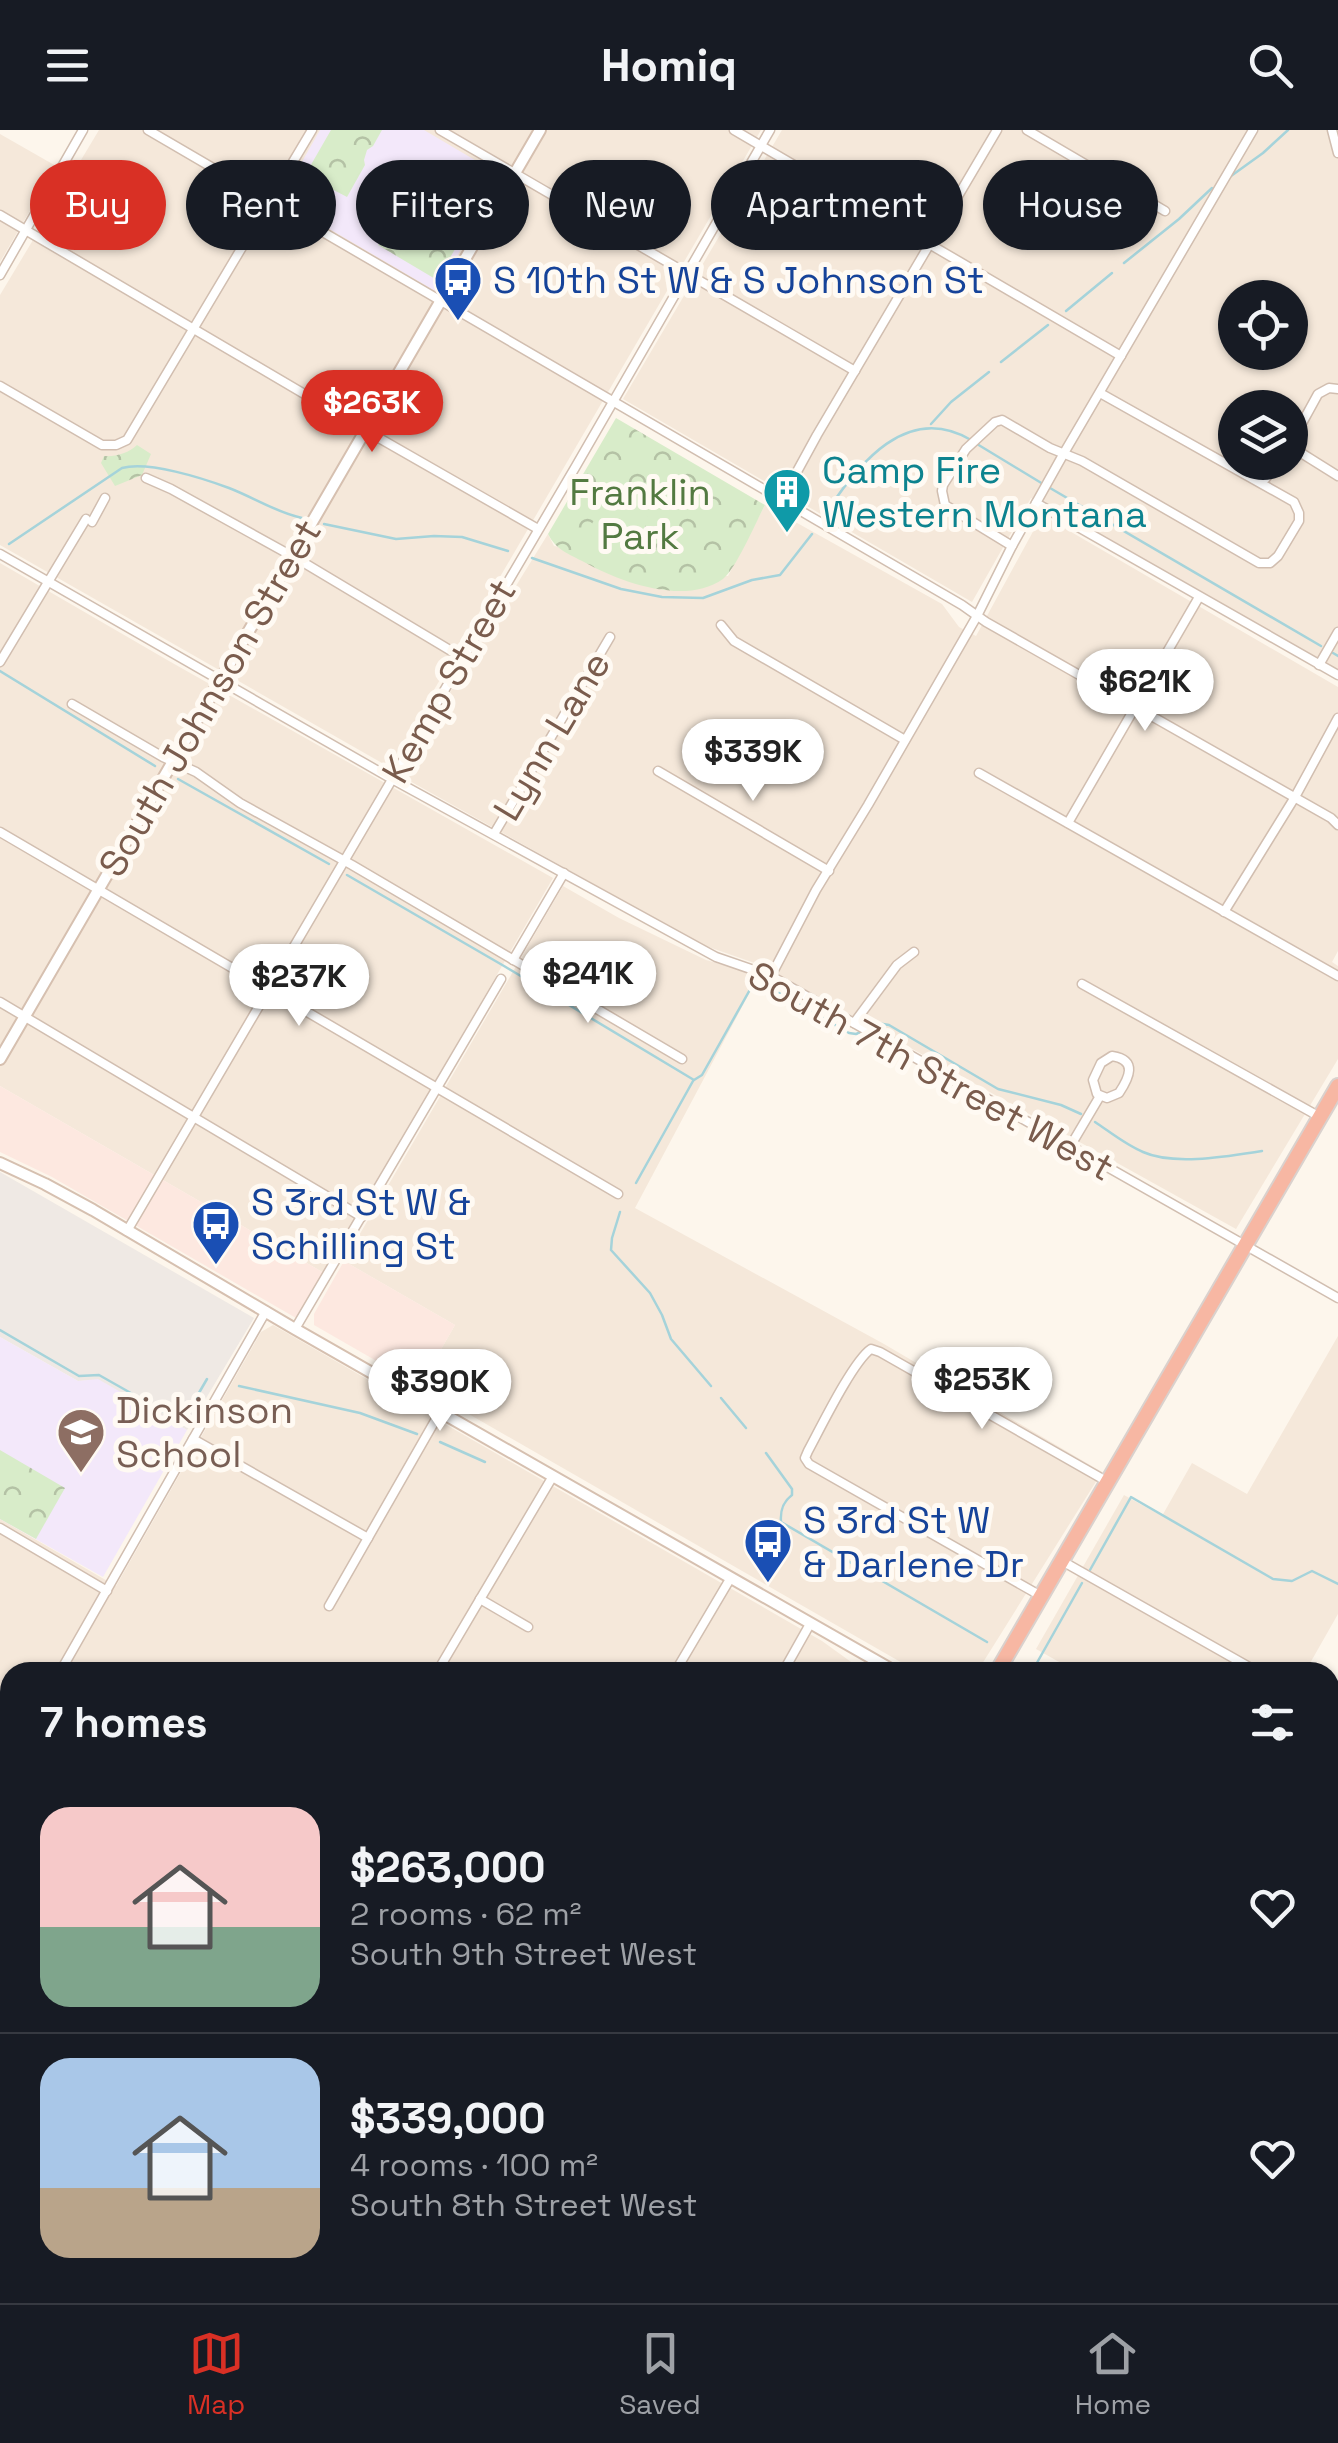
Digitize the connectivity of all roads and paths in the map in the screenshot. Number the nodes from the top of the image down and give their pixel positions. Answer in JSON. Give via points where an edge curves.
{"nodes":[{"id":1,"x":83,"y":130,"type":"edge"},
{"id":2,"x":148,"y":130,"type":"edge"},
{"id":3,"x":312,"y":130,"type":"edge"},
{"id":4,"x":440,"y":130,"type":"edge"},
{"id":5,"x":540,"y":130,"type":"edge"},
{"id":6,"x":734,"y":130,"type":"edge"},
{"id":7,"x":770,"y":130,"type":"edge"},
{"id":8,"x":997,"y":130,"type":"edge"},
{"id":9,"x":1027,"y":130,"type":"edge"},
{"id":10,"x":1253,"y":130,"type":"edge"},
{"id":11,"x":1332,"y":130,"type":"edge"},
{"id":12,"x":760,"y":146,"type":"junction"},
{"id":13,"x":1338,"y":154,"type":"edge"},
{"id":14,"x":200,"y":160,"type":"edge"},
{"id":15,"x":294,"y":160,"type":"edge"},
{"id":16,"x":492,"y":160,"type":"edge"},
{"id":17,"x":522,"y":160,"type":"edge"},
{"id":18,"x":784,"y":160,"type":"edge"},
{"id":19,"x":529,"y":182,"type":"edge"},
{"id":20,"x":963,"y":188,"type":"edge"},
{"id":21,"x":1164,"y":211,"type":"dead end"},
{"id":22,"x":0,"y":215,"type":"edge"},
{"id":23,"x":26,"y":230,"type":"junction"},
{"id":24,"x":336,"y":239,"type":"edge"},
{"id":25,"x":240,"y":250,"type":"edge"},
{"id":26,"x":470,"y":250,"type":"edge"},
{"id":27,"x":926,"y":250,"type":"edge"},
{"id":28,"x":940,"y":250,"type":"edge"},
{"id":29,"x":686,"y":272,"type":"junction"},
{"id":30,"x":0,"y":275,"type":"edge"},
{"id":31,"x":441,"y":300,"type":"junction"},
{"id":32,"x":194,"y":328,"type":"junction"},
{"id":33,"x":1122,"y":356,"type":"junction"},
{"id":34,"x":855,"y":371,"type":"junction"},
{"id":35,"x":0,"y":386,"type":"edge"},
{"id":36,"x":1338,"y":390,"type":"edge"},
{"id":37,"x":1100,"y":393,"type":"junction"},
{"id":38,"x":612,"y":400,"type":"junction"},
{"id":39,"x":1308,"y":413,"type":"edge"},
{"id":40,"x":364,"y":429,"type":"junction"},
{"id":41,"x":1064,"y":453,"type":"junction"},
{"id":42,"x":1308,"y":457,"type":"edge"},
{"id":43,"x":1338,"y":476,"type":"edge"},
{"id":44,"x":146,"y":478,"type":"dead end"},
{"id":45,"x":105,"y":498,"type":"dead end"},
{"id":46,"x":782,"y":499,"type":"junction"},
{"id":47,"x":1036,"y":503,"type":"junction"},
{"id":48,"x":538,"y":529,"type":"junction"},
{"id":49,"x":1012,"y":546,"type":"junction"},
{"id":50,"x":0,"y":554,"type":"edge"},
{"id":51,"x":292,"y":557,"type":"junction"},
{"id":52,"x":49,"y":581,"type":"junction"},
{"id":53,"x":1199,"y":597,"type":"junction"},
{"id":54,"x":976,"y":616,"type":"junction"},
{"id":55,"x":721,"y":626,"type":"dead end"},
{"id":56,"x":1338,"y":632,"type":"edge"},
{"id":57,"x":610,"y":638,"type":"dead end"},
{"id":58,"x":464,"y":658,"type":"junction"},
{"id":59,"x":0,"y":662,"type":"edge"},
{"id":60,"x":1319,"y":665,"type":"junction"},
{"id":61,"x":1338,"y":676,"type":"edge"},
{"id":62,"x":221,"y":680,"type":"junction"},
{"id":63,"x":72,"y":704,"type":"dead end"},
{"id":64,"x":1134,"y":707,"type":"junction"},
{"id":65,"x":1338,"y":718,"type":"edge"},
{"id":66,"x":905,"y":740,"type":"junction"},
{"id":67,"x":173,"y":762,"type":"junction"},
{"id":68,"x":658,"y":770,"type":"dead end"},
{"id":69,"x":979,"y":774,"type":"dead end"},
{"id":70,"x":392,"y":778,"type":"junction"},
{"id":71,"x":1295,"y":796,"type":"junction"},
{"id":72,"x":1068,"y":823,"type":"junction"},
{"id":73,"x":1338,"y":825,"type":"edge"},
{"id":74,"x":0,"y":832,"type":"edge"},
{"id":75,"x":494,"y":834,"type":"junction"},
{"id":76,"x":343,"y":860,"type":"junction"},
{"id":77,"x":829,"y":871,"type":"junction"},
{"id":78,"x":564,"y":873,"type":"junction"},
{"id":79,"x":100,"y":889,"type":"junction"},
{"id":80,"x":1224,"y":912,"type":"junction"},
{"id":81,"x":914,"y":952,"type":"dead end"},
{"id":82,"x":513,"y":960,"type":"junction"},
{"id":83,"x":771,"y":976,"type":"junction"},
{"id":84,"x":1338,"y":976,"type":"edge"},
{"id":85,"x":501,"y":979,"type":"dead end"},
{"id":86,"x":1082,"y":984,"type":"dead end"},
{"id":87,"x":269,"y":990,"type":"junction"},
{"id":88,"x":0,"y":1002,"type":"edge"},
{"id":89,"x":25,"y":1017,"type":"junction"},
{"id":90,"x":854,"y":1023,"type":"junction"},
{"id":91,"x":0,"y":1059,"type":"edge"},
{"id":92,"x":682,"y":1059,"type":"dead end"},
{"id":93,"x":1338,"y":1086,"type":"edge"},
{"id":94,"x":436,"y":1089,"type":"junction"},
{"id":95,"x":1100,"y":1096,"type":"junction"},
{"id":96,"x":1320,"y":1117,"type":"junction"},
{"id":97,"x":194,"y":1118,"type":"junction"},
{"id":98,"x":1070,"y":1145,"type":"junction"},
{"id":99,"x":0,"y":1163,"type":"edge"},
{"id":100,"x":618,"y":1194,"type":"dead end"},
{"id":101,"x":362,"y":1217,"type":"junction"},
{"id":102,"x":127,"y":1231,"type":"junction"},
{"id":103,"x":1246,"y":1245,"type":"junction"},
{"id":104,"x":1338,"y":1298,"type":"edge"},
{"id":105,"x":266,"y":1311,"type":"junction"},
{"id":106,"x":295,"y":1329,"type":"junction"},
{"id":107,"x":440,"y":1412,"type":"junction"},
{"id":108,"x":193,"y":1439,"type":"junction"},
{"id":109,"x":552,"y":1476,"type":"junction"},
{"id":110,"x":1108,"y":1482,"type":"junction"},
{"id":111,"x":0,"y":1528,"type":"edge"},
{"id":112,"x":368,"y":1538,"type":"junction"},
{"id":113,"x":1062,"y":1562,"type":"junction"},
{"id":114,"x":730,"y":1579,"type":"junction"},
{"id":115,"x":107,"y":1591,"type":"junction"},
{"id":116,"x":1041,"y":1596,"type":"junction"},
{"id":117,"x":480,"y":1599,"type":"junction"},
{"id":118,"x":329,"y":1606,"type":"dead end"},
{"id":119,"x":810,"y":1624,"type":"junction"},
{"id":120,"x":528,"y":1626,"type":"dead end"},
{"id":121,"x":66,"y":1662,"type":"edge"},
{"id":122,"x":443,"y":1662,"type":"edge"},
{"id":123,"x":682,"y":1662,"type":"edge"},
{"id":124,"x":789,"y":1662,"type":"edge"},
{"id":125,"x":878,"y":1662,"type":"edge"},
{"id":126,"x":1002,"y":1662,"type":"edge"},
{"id":127,"x":1240,"y":1662,"type":"edge"}],
"edges":[{"from":1,"to":23,"type":"street"},
{"from":2,"to":14,"type":"street"},
{"from":3,"to":15,"type":"street"},
{"from":4,"to":16,"type":"street"},
{"from":5,"to":17,"type":"street","name":"South Johnson Street"},
{"from":6,"to":12,"type":"street"},
{"from":7,"to":12,"type":"street","name":"Kemp Street"},
{"from":8,"to":20,"type":"street"},
{"from":9,"to":21,"type":"street"},
{"from":10,"to":33,"type":"street"},
{"from":11,"to":13,"type":"street"},
{"from":12,"to":18,"type":"street"},
{"from":12,"to":29,"type":"street","name":"Kemp Street"},
{"from":19,"to":29,"type":"street"},
{"from":22,"to":23,"type":"street"},
{"from":23,"to":30,"type":"street"},
{"from":23,"to":32,"type":"street"},
{"from":24,"to":31,"type":"street"},
{"from":25,"to":32,"type":"street"},
{"from":26,"to":31,"type":"street","name":"South Johnson Street"},
{"from":27,"to":34,"type":"street"},
{"from":28,"to":33,"type":"street"},
{"from":29,"to":34,"type":"street"},
{"from":29,"to":38,"type":"street","name":"Kemp Street"},
{"from":31,"to":38,"type":"street"},
{"from":31,"to":40,"type":"street","name":"South Johnson Street"},
{"from":32,"to":35,"type":"street","via":[[131,436],[116,446],[102,445]]},
{"from":32,"to":40,"type":"street"},
{"from":33,"to":37,"type":"street"},
{"from":34,"to":46,"type":"street"},
{"from":36,"to":39,"type":"street","via":[[1318,394]]},
{"from":37,"to":41,"type":"street"},
{"from":37,"to":41,"type":"street","via":[[1294,502],[1298,521],[1278,556],[1259,563]]},
{"from":38,"to":46,"type":"street"},
{"from":38,"to":48,"type":"street","name":"Kemp Street"},
{"from":40,"to":48,"type":"street"},
{"from":40,"to":51,"type":"street","name":"South Johnson Street"},
{"from":41,"to":47,"type":"street"},
{"from":41,"to":49,"type":"street","via":[[1002,420],[966,449],[943,485],[946,504]]},
{"from":42,"to":43,"type":"street"},
{"from":44,"to":51,"type":"street"},
{"from":45,"to":52,"type":"street"},
{"from":46,"to":54,"type":"street"},
{"from":47,"to":49,"type":"street"},
{"from":47,"to":53,"type":"street"},
{"from":48,"to":58,"type":"street","name":"Kemp Street"},
{"from":49,"to":54,"type":"street"},
{"from":50,"to":52,"type":"street","name":"South 7th Street West"},
{"from":51,"to":58,"type":"street"},
{"from":51,"to":62,"type":"street","name":"South Johnson Street"},
{"from":52,"to":59,"type":"street"},
{"from":52,"to":62,"type":"street","name":"South 7th Street West"},
{"from":53,"to":60,"type":"street"},
{"from":53,"to":64,"type":"street"},
{"from":54,"to":64,"type":"street"},
{"from":54,"to":66,"type":"street"},
{"from":55,"to":66,"type":"street","via":[[734,642]]},
{"from":56,"to":60,"type":"street"},
{"from":57,"to":75,"type":"street","name":"Lynn Lane"},
{"from":58,"to":70,"type":"street","name":"Kemp Street"},
{"from":60,"to":61,"type":"street"},
{"from":62,"to":67,"type":"street","name":"South Johnson Street"},
{"from":62,"to":70,"type":"street","name":"South 7th Street West"},
{"from":63,"to":67,"type":"street"},
{"from":64,"to":71,"type":"street"},
{"from":64,"to":72,"type":"street"},
{"from":65,"to":71,"type":"street"},
{"from":66,"to":77,"type":"street"},
{"from":67,"to":76,"type":"street"},
{"from":67,"to":79,"type":"street","name":"South Johnson Street"},
{"from":68,"to":77,"type":"street"},
{"from":69,"to":72,"type":"street"},
{"from":70,"to":75,"type":"street","name":"South 7th Street West"},
{"from":70,"to":76,"type":"street","name":"Kemp Street"},
{"from":71,"to":73,"type":"street"},
{"from":71,"to":80,"type":"street"},
{"from":72,"to":80,"type":"street"},
{"from":74,"to":79,"type":"street"},
{"from":75,"to":78,"type":"street","name":"South 7th Street West"},
{"from":76,"to":82,"type":"street"},
{"from":76,"to":87,"type":"street","name":"Kemp Street"},
{"from":77,"to":83,"type":"street"},
{"from":78,"to":82,"type":"street"},
{"from":78,"to":83,"type":"street","name":"South 7th Street West","via":[[716,957]]},
{"from":79,"to":87,"type":"street"},
{"from":79,"to":89,"type":"street","name":"South Johnson Street"},
{"from":80,"to":84,"type":"street"},
{"from":81,"to":90,"type":"street"},
{"from":82,"to":92,"type":"street"},
{"from":83,"to":90,"type":"street","name":"South 7th Street West"},
{"from":85,"to":94,"type":"street"},
{"from":86,"to":96,"type":"street"},
{"from":87,"to":94,"type":"street"},
{"from":87,"to":97,"type":"street","name":"Kemp Street"},
{"from":88,"to":89,"type":"street"},
{"from":89,"to":91,"type":"street","name":"South Johnson Street"},
{"from":89,"to":97,"type":"street"},
{"from":90,"to":98,"type":"street","name":"South 7th Street West"},
{"from":93,"to":96,"type":"highway"},
{"from":94,"to":100,"type":"street"},
{"from":94,"to":101,"type":"street"},
{"from":95,"to":95,"type":"street","via":[[1122,1090],[1130,1071],[1122,1058],[1101,1063],[1092,1084]]},
{"from":95,"to":98,"type":"street"},
{"from":96,"to":103,"type":"highway"},
{"from":97,"to":101,"type":"street"},
{"from":97,"to":102,"type":"street","name":"Kemp Street"},
{"from":98,"to":103,"type":"street","name":"South 7th Street West"},
{"from":99,"to":102,"type":"street"},
{"from":101,"to":106,"type":"street"},
{"from":102,"to":105,"type":"street"},
{"from":103,"to":104,"type":"street","name":"South 7th Street West"},
{"from":103,"to":110,"type":"highway"},
{"from":105,"to":106,"type":"street"},
{"from":105,"to":108,"type":"street"},
{"from":106,"to":107,"type":"street"},
{"from":107,"to":109,"type":"street"},
{"from":107,"to":112,"type":"street"},
{"from":108,"to":112,"type":"street"},
{"from":108,"to":115,"type":"street"},
{"from":109,"to":114,"type":"street"},
{"from":109,"to":117,"type":"street"},
{"from":110,"to":113,"type":"highway"},
{"from":110,"to":116,"type":"street","via":[[880,1352],[865,1352],[853,1372],[805,1458],[809,1464]]},
{"from":111,"to":115,"type":"street"},
{"from":112,"to":118,"type":"street"},
{"from":113,"to":116,"type":"highway"},
{"from":113,"to":127,"type":"street"},
{"from":114,"to":119,"type":"street"},
{"from":114,"to":123,"type":"street"},
{"from":115,"to":121,"type":"street"},
{"from":116,"to":126,"type":"highway"},
{"from":117,"to":120,"type":"street"},
{"from":117,"to":122,"type":"street"},
{"from":119,"to":124,"type":"street"},
{"from":119,"to":125,"type":"street"}]}
